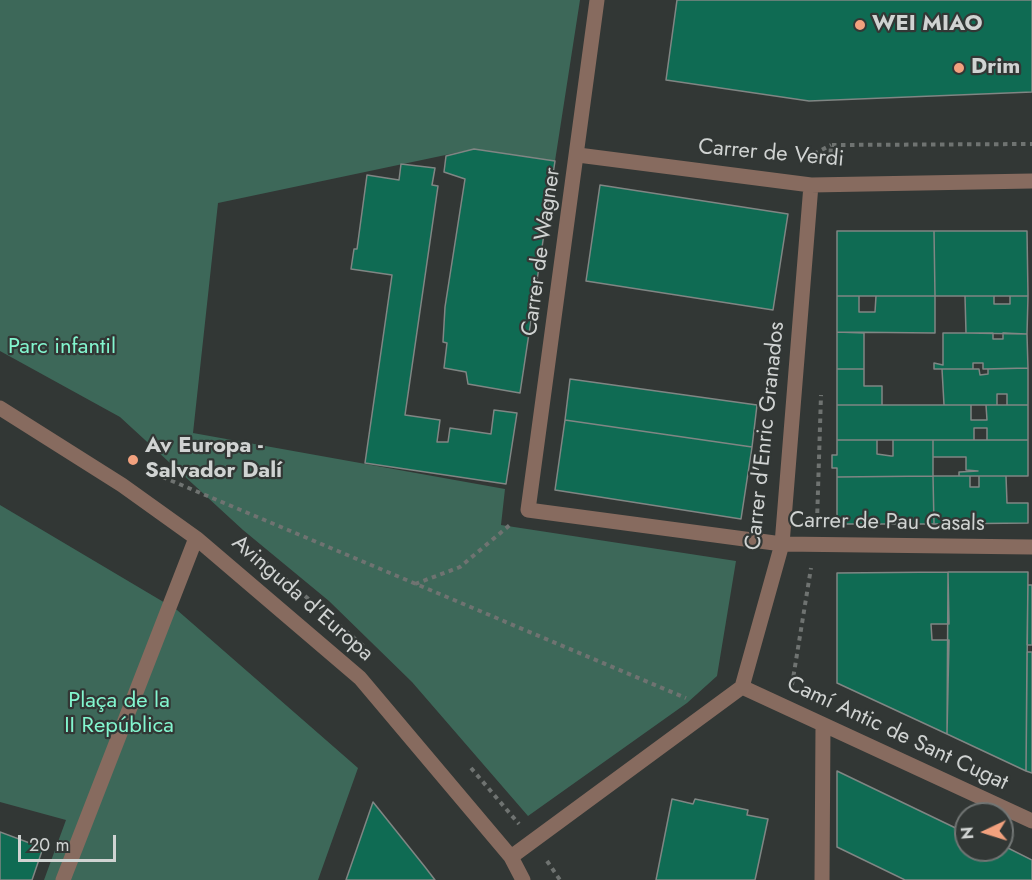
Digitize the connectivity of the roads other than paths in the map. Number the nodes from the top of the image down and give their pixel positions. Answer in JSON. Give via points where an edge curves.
{"nodes":[{"id":1,"x":597,"y":0,"type":"edge"},
{"id":2,"x":578,"y":155,"type":"junction"},
{"id":3,"x":1032,"y":181,"type":"edge"},
{"id":4,"x":811,"y":185,"type":"junction"},
{"id":5,"x":0,"y":408,"type":"edge"},
{"id":6,"x":528,"y":510,"type":"joint"},
{"id":7,"x":196,"y":538,"type":"junction"},
{"id":8,"x":782,"y":544,"type":"junction"},
{"id":9,"x":1032,"y":548,"type":"edge"},
{"id":10,"x":742,"y":687,"type":"junction"},
{"id":11,"x":823,"y":724,"type":"junction"},
{"id":12,"x":1032,"y":821,"type":"edge"},
{"id":13,"x":511,"y":857,"type":"junction"},
{"id":14,"x":63,"y":880,"type":"edge"},
{"id":15,"x":523,"y":880,"type":"edge"},
{"id":16,"x":822,"y":880,"type":"edge"}],
"edges":[{"from":1,"to":2,"type":"street","name":"Carrer de Wagner"},
{"from":2,"to":4,"type":"street","name":"Carrer de Verdi"},
{"from":2,"to":6,"type":"street","name":"Carrer de Wagner"},
{"from":3,"to":4,"type":"street","name":"Carrer de Verdi"},
{"from":4,"to":8,"type":"street","name":"Carrer d'Enric Granados"},
{"from":5,"to":7,"type":"street","name":"Avinguda d'Europa","via":[[122,485]]},
{"from":6,"to":8,"type":"street","name":"Carrer de Pau Casals"},
{"from":7,"to":13,"type":"street","name":"Avinguda d'Europa","via":[[360,678]]},
{"from":7,"to":14,"type":"street"},
{"from":8,"to":9,"type":"street","name":"Carrer de Pau Casals"},
{"from":8,"to":10,"type":"street","name":"Carrer d'Enric Granados"},
{"from":10,"to":11,"type":"street","name":"Camí Antic de Sant Cugat"},
{"from":10,"to":13,"type":"street"},
{"from":11,"to":12,"type":"street","name":"Camí Antic de Sant Cugat"},
{"from":11,"to":16,"type":"street"},
{"from":13,"to":15,"type":"street","name":"Avinguda d'Europa"}]}
